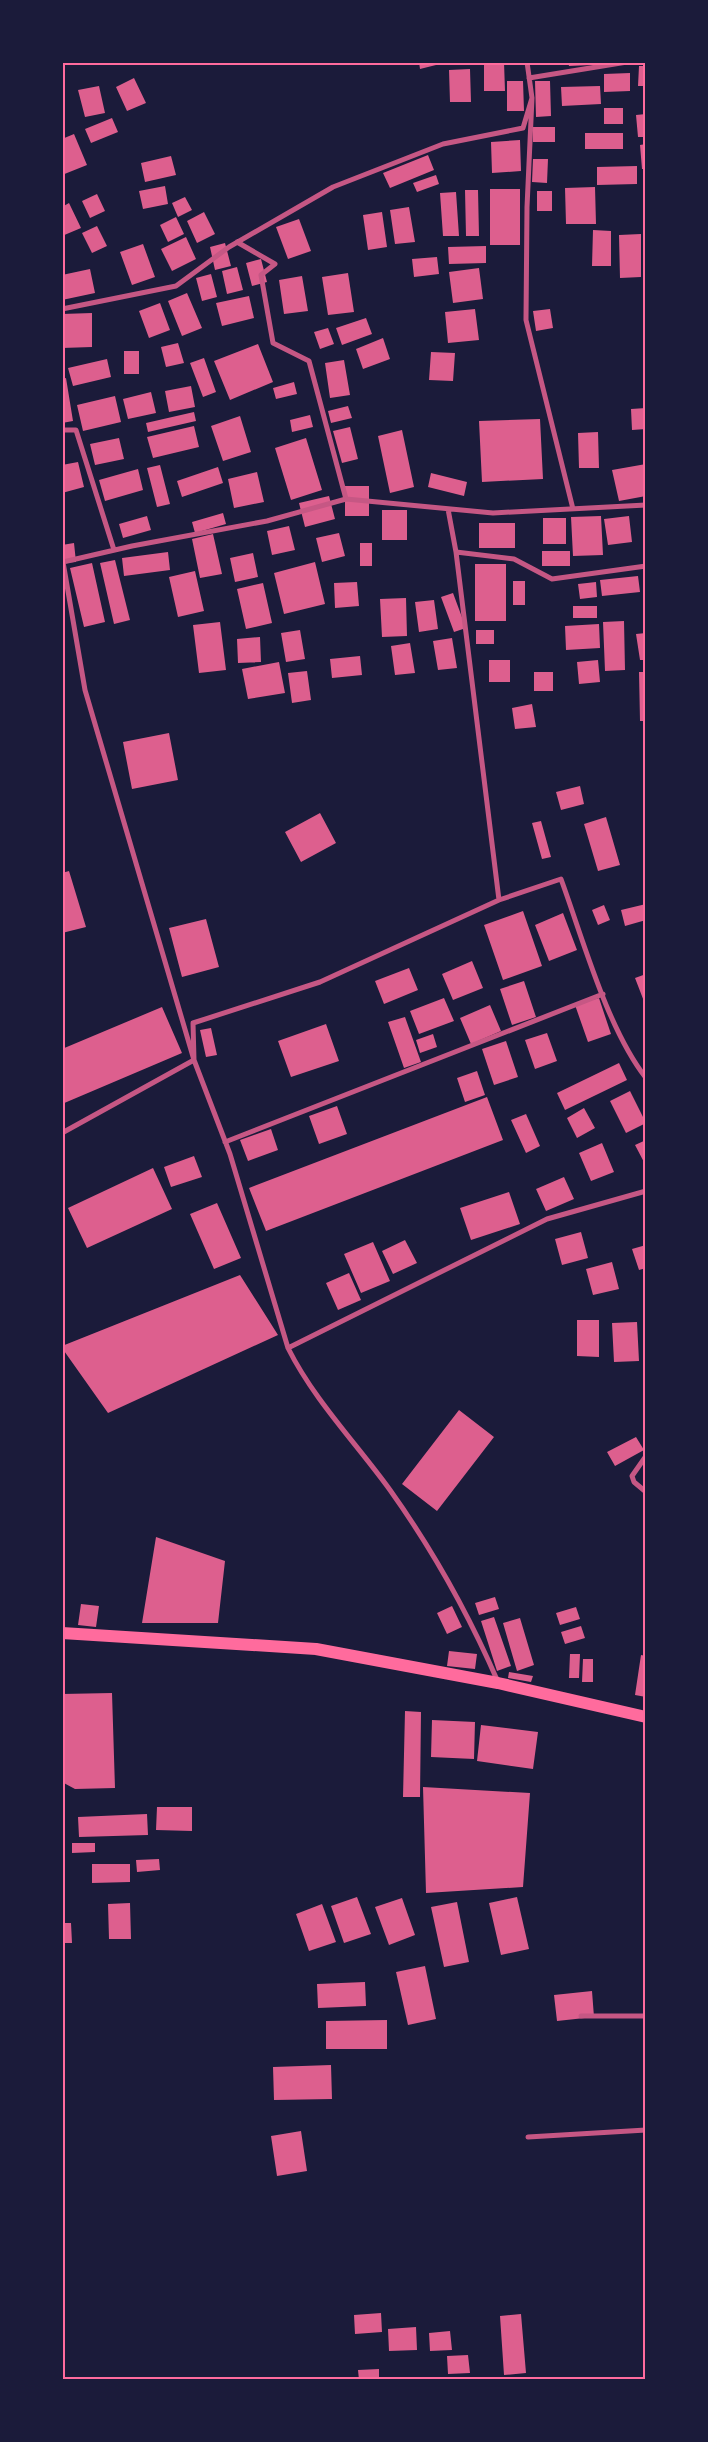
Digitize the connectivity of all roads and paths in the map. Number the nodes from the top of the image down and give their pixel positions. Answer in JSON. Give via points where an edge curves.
{"nodes":[{"id":1,"x":527,"y":62,"type":"edge"},
{"id":2,"x":626,"y":62,"type":"edge"},
{"id":3,"x":529,"y":78,"type":"junction"},
{"id":4,"x":532,"y":98,"type":"junction"},
{"id":5,"x":237,"y":242,"type":"junction"},
{"id":6,"x":62,"y":309,"type":"edge"},
{"id":7,"x":62,"y":430,"type":"edge"},
{"id":8,"x":346,"y":499,"type":"junction"},
{"id":9,"x":646,"y":505,"type":"edge"},
{"id":10,"x":448,"y":509,"type":"junction"},
{"id":11,"x":573,"y":509,"type":"junction"},
{"id":12,"x":114,"y":550,"type":"junction"},
{"id":13,"x":456,"y":552,"type":"junction"},
{"id":14,"x":63,"y":562,"type":"edge"},
{"id":15,"x":646,"y":566,"type":"edge"},
{"id":16,"x":499,"y":900,"type":"junction"},
{"id":17,"x":602,"y":994,"type":"junction"},
{"id":18,"x":194,"y":1060,"type":"junction"},
{"id":19,"x":646,"y":1078,"type":"edge"},
{"id":20,"x":62,"y":1133,"type":"edge"},
{"id":21,"x":225,"y":1142,"type":"junction"},
{"id":22,"x":646,"y":1191,"type":"edge"},
{"id":23,"x":288,"y":1348,"type":"junction"},
{"id":24,"x":646,"y":1456,"type":"edge"},
{"id":25,"x":646,"y":1492,"type":"edge"},
{"id":26,"x":62,"y":1633,"type":"edge"},
{"id":27,"x":498,"y":1683,"type":"junction"},
{"id":28,"x":646,"y":1717,"type":"edge"},
{"id":29,"x":581,"y":2016,"type":"dead end"},
{"id":30,"x":646,"y":2016,"type":"edge"},
{"id":31,"x":646,"y":2130,"type":"edge"},
{"id":32,"x":528,"y":2137,"type":"dead end"}],
"edges":[{"from":1,"to":3,"type":"street"},
{"from":2,"to":3,"type":"street"},
{"from":3,"to":4,"type":"street"},
{"from":4,"to":5,"type":"street","via":[[523,128],[443,144],[333,187]]},
{"from":4,"to":11,"type":"street","via":[[526,320]]},
{"from":5,"to":6,"type":"street","via":[[176,286]]},
{"from":5,"to":8,"type":"street","via":[[274,264],[261,275],[273,343],[309,361]]},
{"from":7,"to":12,"type":"street","via":[[76,430]]},
{"from":8,"to":10,"type":"street"},
{"from":8,"to":12,"type":"street","via":[[267,521]]},
{"from":9,"to":11,"type":"street"},
{"from":10,"to":11,"type":"street","via":[[493,513]]},
{"from":10,"to":13,"type":"street"},
{"from":12,"to":14,"type":"street"},
{"from":13,"to":15,"type":"street","via":[[514,559],[552,579]]},
{"from":13,"to":16,"type":"street"},
{"from":14,"to":18,"type":"street","via":[[85,690]]},
{"from":16,"to":17,"type":"street","via":[[560,878]]},
{"from":16,"to":18,"type":"street","via":[[320,982],[193,1023]]},
{"from":17,"to":19,"type":"street","via":[[630,1058]]},
{"from":17,"to":21,"type":"street"},
{"from":18,"to":20,"type":"street"},
{"from":18,"to":21,"type":"street"},
{"from":21,"to":23,"type":"street"},
{"from":22,"to":23,"type":"street","via":[[547,1219]]},
{"from":23,"to":27,"type":"street","via":[[300,1373],[391,1491],[446,1578]]},
{"from":24,"to":25,"type":"street","via":[[632,1476]]},
{"from":26,"to":27,"type":"main road","via":[[316,1649]]},
{"from":27,"to":28,"type":"main road"},
{"from":29,"to":30,"type":"street"},
{"from":31,"to":32,"type":"street"}]}
